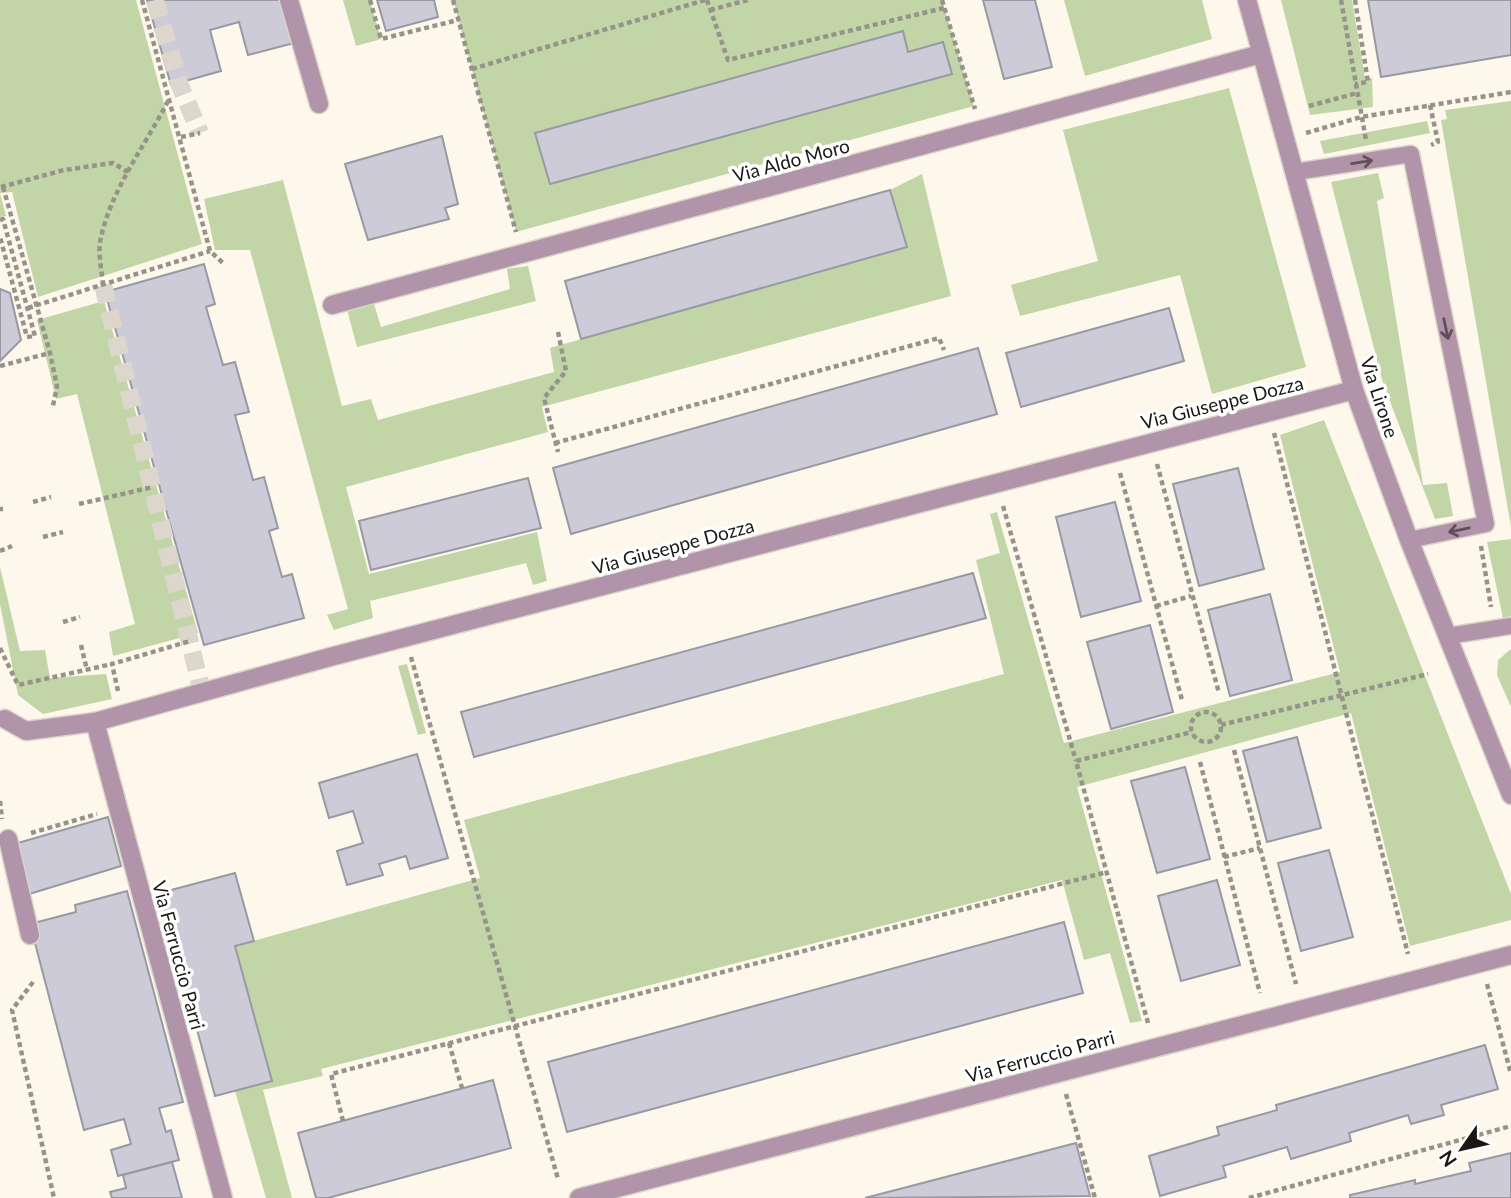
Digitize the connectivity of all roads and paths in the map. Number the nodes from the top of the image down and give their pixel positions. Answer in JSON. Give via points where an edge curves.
{"nodes":[{"id":1,"x":142,"y":0,"type":"edge"},
{"id":2,"x":289,"y":0,"type":"edge"},
{"id":3,"x":370,"y":0,"type":"edge"},
{"id":4,"x":453,"y":0,"type":"edge"},
{"id":5,"x":706,"y":0,"type":"edge"},
{"id":6,"x":747,"y":0,"type":"edge"},
{"id":7,"x":942,"y":0,"type":"edge"},
{"id":8,"x":1247,"y":0,"type":"edge"},
{"id":9,"x":1341,"y":0,"type":"edge"},
{"id":10,"x":1354,"y":0,"type":"edge"},
{"id":11,"x":944,"y":8,"type":"junction"},
{"id":12,"x":710,"y":10,"type":"junction"},
{"id":13,"x":458,"y":20,"type":"junction"},
{"id":14,"x":1261,"y":54,"type":"junction"},
{"id":15,"x":472,"y":69,"type":"junction"},
{"id":16,"x":1355,"y":84,"type":"junction"},
{"id":17,"x":1511,"y":92,"type":"edge"},
{"id":18,"x":1357,"y":93,"type":"junction"},
{"id":19,"x":169,"y":98,"type":"junction"},
{"id":20,"x":319,"y":104,"type":"dead end"},
{"id":21,"x":1430,"y":105,"type":"junction"},
{"id":22,"x":1309,"y":106,"type":"dead end"},
{"id":23,"x":1361,"y":117,"type":"junction"},
{"id":24,"x":981,"y":130,"type":"junction"},
{"id":25,"x":200,"y":133,"type":"dead end"},
{"id":26,"x":180,"y":137,"type":"junction"},
{"id":27,"x":1286,"y":139,"type":"junction"},
{"id":28,"x":1411,"y":154,"type":"junction"},
{"id":29,"x":128,"y":172,"type":"junction"},
{"id":30,"x":1295,"y":172,"type":"junction"},
{"id":31,"x":1,"y":187,"type":"edge"},
{"id":32,"x":0,"y":220,"type":"edge"},
{"id":33,"x":0,"y":237,"type":"edge"},
{"id":34,"x":210,"y":251,"type":"junction"},
{"id":35,"x":522,"y":255,"type":"junction"},
{"id":36,"x":223,"y":263,"type":"dead end"},
{"id":37,"x":103,"y":285,"type":"junction"},
{"id":38,"x":37,"y":305,"type":"junction"},
{"id":39,"x":332,"y":305,"type":"dead end"},
{"id":40,"x":28,"y":307,"type":"junction"},
{"id":41,"x":558,"y":332,"type":"dead end"},
{"id":42,"x":944,"y":350,"type":"dead end"},
{"id":43,"x":50,"y":353,"type":"junction"},
{"id":44,"x":0,"y":366,"type":"edge"},
{"id":45,"x":1354,"y":390,"type":"junction"},
{"id":46,"x":53,"y":406,"type":"dead end"},
{"id":47,"x":1274,"y":433,"type":"dead end"},
{"id":48,"x":555,"y":443,"type":"junction"},
{"id":49,"x":558,"y":452,"type":"dead end"},
{"id":50,"x":1157,"y":463,"type":"dead end"},
{"id":51,"x":1119,"y":472,"type":"dead end"},
{"id":52,"x":153,"y":487,"type":"dead end"},
{"id":53,"x":51,"y":497,"type":"dead end"},
{"id":54,"x":33,"y":502,"type":"dead end"},
{"id":55,"x":1002,"y":502,"type":"dead end"},
{"id":56,"x":79,"y":504,"type":"dead end"},
{"id":57,"x":1477,"y":526,"type":"junction"},
{"id":58,"x":63,"y":532,"type":"dead end"},
{"id":59,"x":43,"y":537,"type":"dead end"},
{"id":60,"x":1409,"y":540,"type":"junction"},
{"id":61,"x":12,"y":546,"type":"dead end"},
{"id":62,"x":0,"y":551,"type":"edge"},
{"id":63,"x":1191,"y":596,"type":"junction"},
{"id":64,"x":1156,"y":606,"type":"junction"},
{"id":65,"x":80,"y":617,"type":"dead end"},
{"id":66,"x":64,"y":622,"type":"dead end"},
{"id":67,"x":1503,"y":627,"type":"edge"},
{"id":68,"x":1448,"y":636,"type":"junction"},
{"id":69,"x":190,"y":641,"type":"dead end"},
{"id":70,"x":81,"y":645,"type":"dead end"},
{"id":71,"x":0,"y":648,"type":"edge"},
{"id":72,"x":411,"y":657,"type":"dead end"},
{"id":73,"x":112,"y":664,"type":"junction"},
{"id":74,"x":87,"y":670,"type":"junction"},
{"id":75,"x":1429,"y":674,"type":"dead end"},
{"id":76,"x":1219,"y":693,"type":"dead end"},
{"id":77,"x":119,"y":695,"type":"dead end"},
{"id":78,"x":1341,"y":695,"type":"junction"},
{"id":79,"x":1182,"y":699,"type":"dead end"},
{"id":80,"x":5,"y":719,"type":"dead end"},
{"id":81,"x":95,"y":722,"type":"junction"},
{"id":82,"x":1221,"y":725,"type":"junction"},
{"id":83,"x":1192,"y":732,"type":"junction"},
{"id":84,"x":1234,"y":750,"type":"dead end"},
{"id":85,"x":1076,"y":761,"type":"junction"},
{"id":86,"x":1200,"y":762,"type":"dead end"},
{"id":87,"x":1511,"y":794,"type":"edge"},
{"id":88,"x":100,"y":813,"type":"dead end"},
{"id":89,"x":8,"y":839,"type":"joint"},
{"id":90,"x":1260,"y":848,"type":"junction"},
{"id":91,"x":1224,"y":857,"type":"junction"},
{"id":92,"x":1107,"y":872,"type":"junction"},
{"id":93,"x":30,"y":935,"type":"dead end"},
{"id":94,"x":1409,"y":954,"type":"dead end"},
{"id":95,"x":1511,"y":954,"type":"edge"},
{"id":96,"x":1486,"y":980,"type":"dead end"},
{"id":97,"x":33,"y":982,"type":"dead end"},
{"id":98,"x":1296,"y":984,"type":"dead end"},
{"id":99,"x":1260,"y":993,"type":"dead end"},
{"id":100,"x":1147,"y":1023,"type":"dead end"},
{"id":101,"x":514,"y":1027,"type":"junction"},
{"id":102,"x":449,"y":1044,"type":"junction"},
{"id":103,"x":1511,"y":1074,"type":"edge"},
{"id":104,"x":462,"y":1088,"type":"dead end"},
{"id":105,"x":1065,"y":1091,"type":"dead end"},
{"id":106,"x":343,"y":1121,"type":"dead end"},
{"id":107,"x":1511,"y":1126,"type":"edge"},
{"id":108,"x":558,"y":1179,"type":"dead end"},
{"id":109,"x":54,"y":1198,"type":"edge"},
{"id":110,"x":223,"y":1198,"type":"edge"},
{"id":111,"x":579,"y":1198,"type":"edge"},
{"id":112,"x":1095,"y":1198,"type":"edge"},
{"id":113,"x":1249,"y":1198,"type":"edge"}],
"edges":[{"from":1,"to":19,"type":"path"},
{"from":2,"to":20,"type":"street"},
{"from":3,"to":13,"type":"path","via":[[381,39]]},
{"from":4,"to":13,"type":"path"},
{"from":5,"to":12,"type":"path"},
{"from":5,"to":15,"type":"path"},
{"from":6,"to":12,"type":"path"},
{"from":7,"to":11,"type":"path"},
{"from":8,"to":14,"type":"street","name":"Via Lirone"},
{"from":9,"to":16,"type":"path"},
{"from":10,"to":16,"type":"path","via":[[1368,82]]},
{"from":11,"to":12,"type":"path","via":[[728,60]]},
{"from":11,"to":24,"type":"path"},
{"from":13,"to":15,"type":"path"},
{"from":14,"to":24,"type":"street","name":"Via Aldo Moro"},
{"from":14,"to":27,"type":"street","name":"Via Lirone"},
{"from":15,"to":35,"type":"path"},
{"from":16,"to":18,"type":"path"},
{"from":17,"to":21,"type":"path"},
{"from":18,"to":22,"type":"path"},
{"from":18,"to":23,"type":"path"},
{"from":19,"to":26,"type":"path"},
{"from":19,"to":29,"type":"path"},
{"from":21,"to":23,"type":"path"},
{"from":21,"to":28,"type":"path","via":[[1437,142]]},
{"from":23,"to":27,"type":"path"},
{"from":24,"to":35,"type":"street","name":"Via Aldo Moro"},
{"from":25,"to":26,"type":"path"},
{"from":26,"to":34,"type":"path"},
{"from":27,"to":30,"type":"street","name":"Via Lirone"},
{"from":30,"to":28,"type":"lane","one_way":true},
{"from":28,"to":57,"type":"lane","one_way":true,"via":[[1486,524]]},
{"from":29,"to":31,"type":"path","via":[[113,163]]},
{"from":29,"to":37,"type":"path","via":[[100,244]]},
{"from":30,"to":45,"type":"street","name":"Via Lirone"},
{"from":31,"to":38,"type":"path"},
{"from":32,"to":40,"type":"path"},
{"from":33,"to":40,"type":"path","via":[[27,337],[35,336]]},
{"from":34,"to":36,"type":"path"},
{"from":34,"to":37,"type":"path"},
{"from":35,"to":39,"type":"street","name":"Via Aldo Moro"},
{"from":37,"to":38,"type":"path"},
{"from":38,"to":40,"type":"path"},
{"from":38,"to":43,"type":"path"},
{"from":41,"to":48,"type":"path","via":[[566,371],[544,398]]},
{"from":42,"to":48,"type":"path","via":[[939,338]]},
{"from":43,"to":44,"type":"path"},
{"from":43,"to":46,"type":"path","via":[[57,386]]},
{"from":45,"to":60,"type":"street","name":"Via Lirone"},
{"from":45,"to":81,"type":"street","name":"Via Giuseppe Dozza"},
{"from":47,"to":78,"type":"path"},
{"from":48,"to":49,"type":"path"},
{"from":50,"to":63,"type":"path"},
{"from":51,"to":64,"type":"path"},
{"from":52,"to":56,"type":"path"},
{"from":53,"to":54,"type":"path"},
{"from":55,"to":85,"type":"path"},
{"from":57,"to":60,"type":"lane","one_way":true},
{"from":57,"to":67,"type":"path"},
{"from":58,"to":59,"type":"path"},
{"from":60,"to":68,"type":"street","name":"Via Lirone"},
{"from":61,"to":62,"type":"path"},
{"from":63,"to":64,"type":"path"},
{"from":63,"to":76,"type":"path"},
{"from":64,"to":79,"type":"path"},
{"from":65,"to":66,"type":"path"},
{"from":67,"to":68,"type":"lane"},
{"from":68,"to":87,"type":"street","name":"Via Lirone"},
{"from":69,"to":73,"type":"path"},
{"from":70,"to":74,"type":"path"},
{"from":71,"to":74,"type":"path","via":[[18,685]]},
{"from":72,"to":101,"type":"path"},
{"from":73,"to":74,"type":"path"},
{"from":73,"to":77,"type":"path"},
{"from":75,"to":78,"type":"path"},
{"from":78,"to":82,"type":"path"},
{"from":78,"to":94,"type":"path"},
{"from":80,"to":81,"type":"street","name":"Via Giuseppe Dozza","via":[[26,731]]},
{"from":81,"to":110,"type":"street","name":"Via Ferruccio Parri"},
{"from":82,"to":83,"type":"path","via":[[1213,741],[1203,742]]},
{"from":82,"to":83,"type":"path","via":[[1212,713],[1203,713],[1192,722]]},
{"from":83,"to":85,"type":"path"},
{"from":84,"to":90,"type":"path"},
{"from":85,"to":92,"type":"path"},
{"from":86,"to":91,"type":"path"},
{"from":88,"to":89,"type":"path"},
{"from":89,"to":93,"type":"street"},
{"from":90,"to":91,"type":"path"},
{"from":90,"to":98,"type":"path"},
{"from":91,"to":99,"type":"path"},
{"from":92,"to":100,"type":"path"},
{"from":92,"to":101,"type":"path"},
{"from":95,"to":111,"type":"street","name":"Via Ferruccio Parri"},
{"from":96,"to":103,"type":"path"},
{"from":97,"to":109,"type":"path","via":[[12,1010]]},
{"from":101,"to":102,"type":"path"},
{"from":101,"to":108,"type":"path"},
{"from":102,"to":104,"type":"path"},
{"from":102,"to":106,"type":"path","via":[[331,1074]]},
{"from":105,"to":112,"type":"path"},
{"from":107,"to":113,"type":"path"}]}
